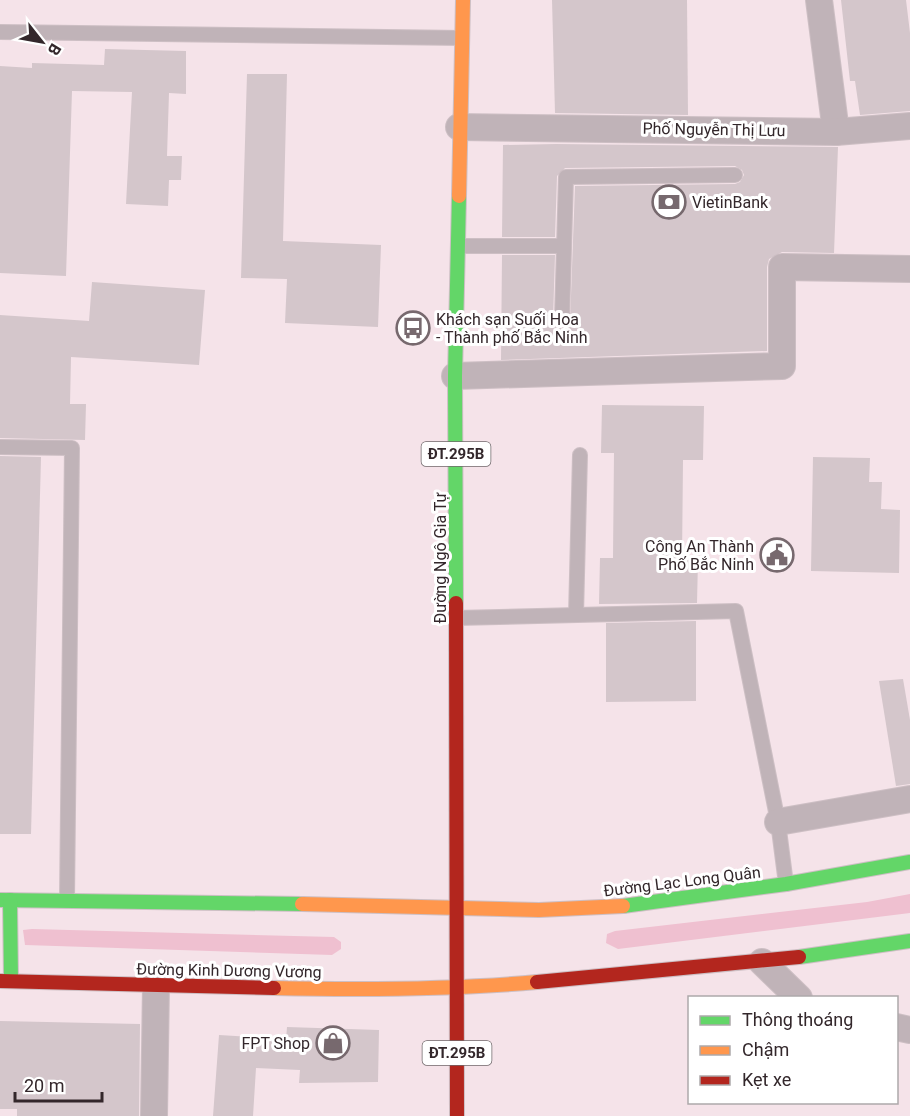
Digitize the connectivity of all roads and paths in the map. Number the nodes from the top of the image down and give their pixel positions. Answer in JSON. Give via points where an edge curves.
{"nodes":[{"id":1,"x":463,"y":0,"type":"edge"},
{"id":2,"x":819,"y":0,"type":"edge"},
{"id":3,"x":0,"y":32,"type":"edge"},
{"id":4,"x":462,"y":38,"type":"junction"},
{"id":5,"x":910,"y":126,"type":"edge"},
{"id":6,"x":459,"y":127,"type":"junction"},
{"id":7,"x":836,"y":132,"type":"junction"},
{"id":8,"x":735,"y":175,"type":"dead end"},
{"id":9,"x":457,"y":246,"type":"junction"},
{"id":10,"x":564,"y":246,"type":"junction"},
{"id":11,"x":910,"y":269,"type":"edge"},
{"id":12,"x":562,"y":319,"type":"dead end"},
{"id":13,"x":455,"y":376,"type":"junction"},
{"id":14,"x":0,"y":447,"type":"edge"},
{"id":15,"x":580,"y":455,"type":"dead end"},
{"id":16,"x":576,"y":615,"type":"junction"},
{"id":17,"x":456,"y":618,"type":"junction"},
{"id":18,"x":910,"y":799,"type":"edge"},
{"id":19,"x":778,"y":822,"type":"junction"},
{"id":20,"x":910,"y":862,"type":"edge"},
{"id":21,"x":786,"y":884,"type":"junction"},
{"id":22,"x":5,"y":900,"type":"edge"},
{"id":23,"x":68,"y":900,"type":"junction"},
{"id":24,"x":456,"y":908,"type":"junction"},
{"id":25,"x":910,"y":941,"type":"edge"},
{"id":26,"x":762,"y":962,"type":"junction"},
{"id":27,"x":6,"y":981,"type":"edge"},
{"id":28,"x":156,"y":985,"type":"junction"},
{"id":29,"x":457,"y":989,"type":"junction"},
{"id":30,"x":797,"y":996,"type":"edge"},
{"id":31,"x":154,"y":1116,"type":"edge"},
{"id":32,"x":457,"y":1116,"type":"edge"}],
"edges":[{"from":1,"to":4,"type":"main road","name":"Đường Ngô Gia Tự","number":"ĐT.295B"},
{"from":2,"to":7,"type":"street"},
{"from":3,"to":4,"type":"lane"},
{"from":4,"to":6,"type":"main road","name":"Đường Ngô Gia Tự","number":"ĐT.295B"},
{"from":5,"to":7,"type":"street","name":"Phố Nguyễn Thị Lưu"},
{"from":6,"to":7,"type":"street","name":"Phố Nguyễn Thị Lưu"},
{"from":6,"to":9,"type":"main road","name":"Đường Ngô Gia Tự","number":"ĐT.295B"},
{"from":8,"to":10,"type":"lane","via":[[566,177]]},
{"from":9,"to":10,"type":"lane"},
{"from":9,"to":13,"type":"main road","name":"Đường Ngô Gia Tự","number":"ĐT.295B"},
{"from":10,"to":12,"type":"lane"},
{"from":11,"to":13,"type":"street","via":[[782,267],[782,366]]},
{"from":13,"to":17,"type":"main road","name":"Đường Ngô Gia Tự","number":"ĐT.295B"},
{"from":14,"to":23,"type":"lane","via":[[72,448]]},
{"from":15,"to":16,"type":"lane"},
{"from":16,"to":17,"type":"lane"},
{"from":16,"to":19,"type":"lane","via":[[736,611]]},
{"from":17,"to":24,"type":"main road","name":"Đường Ngô Gia Tự","number":"ĐT.295B"},
{"from":18,"to":19,"type":"street"},
{"from":19,"to":21,"type":"lane"},
{"from":20,"to":21,"type":"main road","name":"Đường Lạc Long Quân"},
{"from":21,"to":24,"type":"main road","name":"Đường Lạc Long Quân","via":[[633,906]]},
{"from":22,"to":23,"type":"main road"},
{"from":22,"to":27,"type":"main road"},
{"from":23,"to":24,"type":"main road"},
{"from":24,"to":29,"type":"main road","name":"Đường Ngô Gia Tự","number":"ĐT.295B"},
{"from":25,"to":26,"type":"main road"},
{"from":26,"to":29,"type":"main road"},
{"from":26,"to":30,"type":"street"},
{"from":27,"to":28,"type":"main road","name":"Đường Kinh Dương Vương"},
{"from":28,"to":29,"type":"main road","name":"Đường Kinh Dương Vương"},
{"from":28,"to":31,"type":"street"},
{"from":29,"to":32,"type":"main road","name":"Đường Ngô Gia Tự","number":"ĐT.295B"}]}
